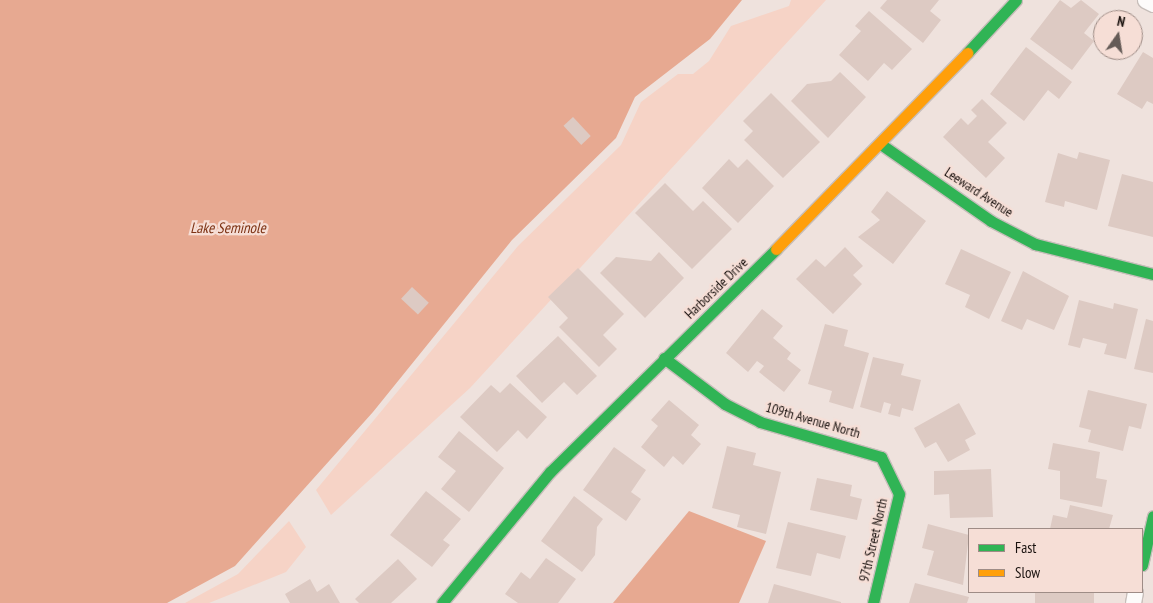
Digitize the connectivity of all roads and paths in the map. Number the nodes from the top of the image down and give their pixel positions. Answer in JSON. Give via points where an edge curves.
{"nodes":[{"id":1,"x":1016,"y":0,"type":"edge"},
{"id":2,"x":1145,"y":0,"type":"edge"},
{"id":3,"x":1153,"y":4,"type":"edge"},
{"id":4,"x":882,"y":144,"type":"junction"},
{"id":5,"x":1153,"y":274,"type":"edge"},
{"id":6,"x":664,"y":358,"type":"junction"},
{"id":7,"x":880,"y":458,"type":"joint"},
{"id":8,"x":1153,"y":516,"type":"edge"},
{"id":9,"x":1143,"y":561,"type":"edge"},
{"id":10,"x":442,"y":603,"type":"edge"},
{"id":11,"x":873,"y":603,"type":"edge"}],
"edges":[{"from":1,"to":4,"type":"street","name":"Harborside Drive"},
{"from":2,"to":3,"type":"street"},
{"from":4,"to":5,"type":"street","name":"Leeward Avenue","via":[[991,221],[1035,244]]},
{"from":4,"to":6,"type":"street","name":"Harborside Drive"},
{"from":6,"to":7,"type":"street","name":"109th Avenue North","via":[[724,404],[760,422]]},
{"from":6,"to":10,"type":"street","name":"Harborside Drive","via":[[550,472]]},
{"from":7,"to":11,"type":"street","name":"97th Street North","via":[[900,494]]},
{"from":8,"to":9,"type":"street"}]}
